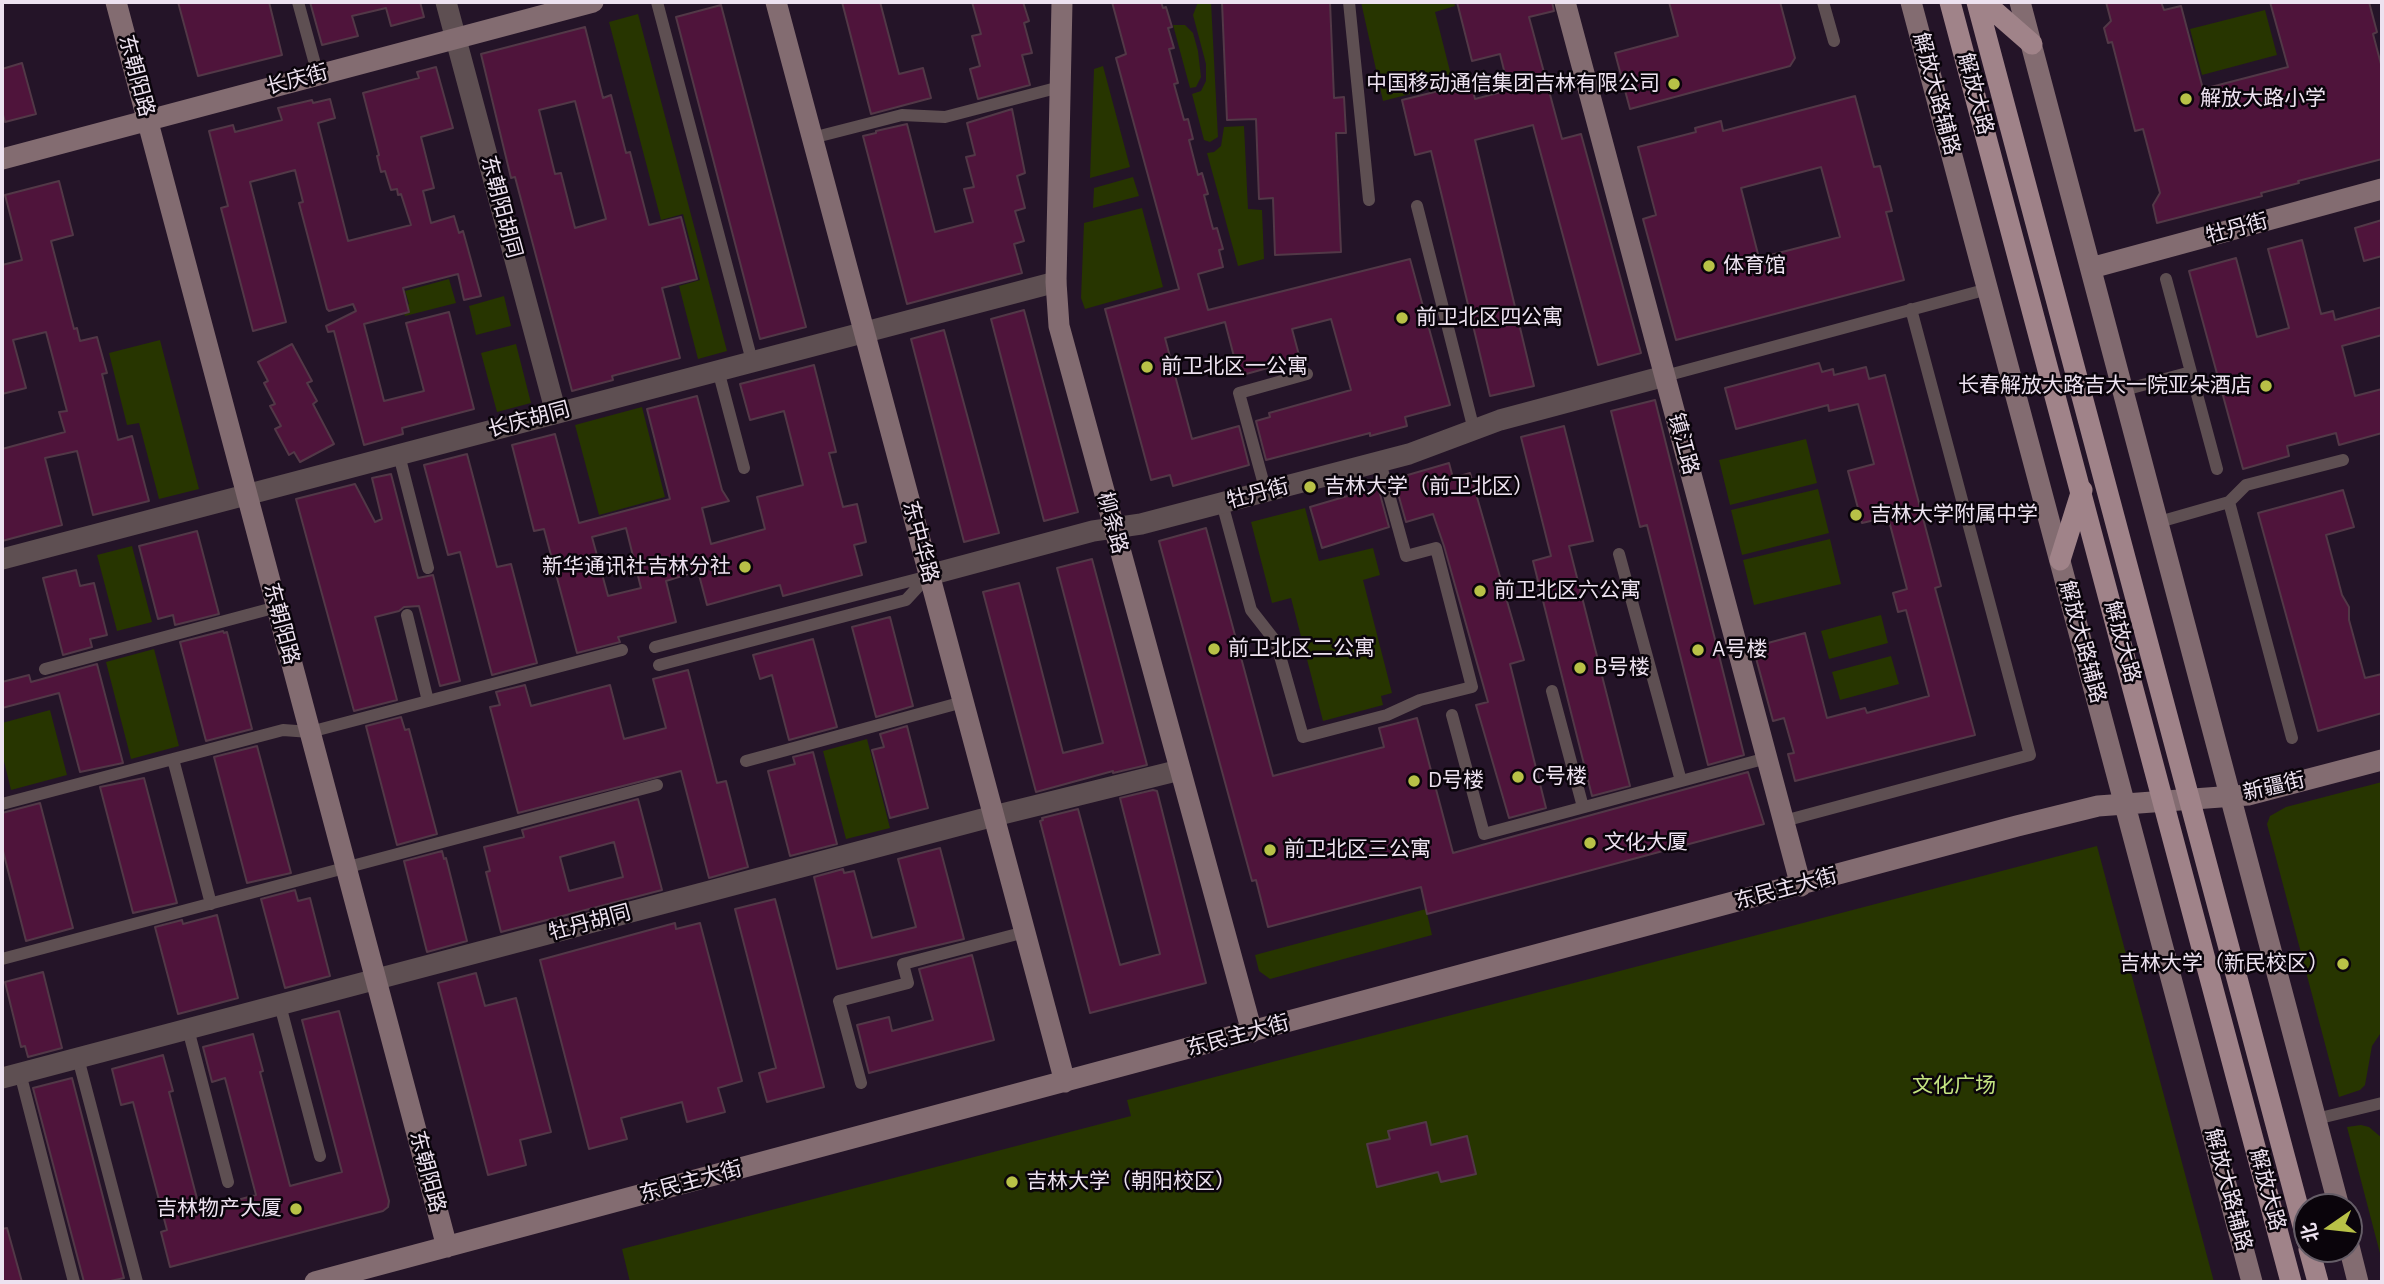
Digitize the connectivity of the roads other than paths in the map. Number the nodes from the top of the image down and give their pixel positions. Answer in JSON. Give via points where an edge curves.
{"nodes":[{"id":1,"x":116,"y":2,"type":"edge"},
{"id":2,"x":298,"y":2,"type":"edge"},
{"id":3,"x":446,"y":2,"type":"edge"},
{"id":4,"x":593,"y":2,"type":"edge"},
{"id":5,"x":657,"y":2,"type":"edge"},
{"id":6,"x":776,"y":2,"type":"edge"},
{"id":7,"x":1062,"y":2,"type":"edge"},
{"id":8,"x":1349,"y":2,"type":"edge"},
{"id":9,"x":1565,"y":2,"type":"edge"},
{"id":10,"x":1823,"y":2,"type":"edge"},
{"id":11,"x":1911,"y":2,"type":"edge"},
{"id":12,"x":1950,"y":2,"type":"edge"},
{"id":13,"x":1977,"y":2,"type":"edge"},
{"id":14,"x":1984,"y":2,"type":"edge"},
{"id":15,"x":2020,"y":2,"type":"edge"},
{"id":16,"x":456,"y":38,"type":"junction"},
{"id":17,"x":1834,"y":41,"type":"dead end"},
{"id":18,"x":2032,"y":44,"type":"junction"},
{"id":19,"x":318,"y":75,"type":"junction"},
{"id":20,"x":1060,"y":87,"type":"junction"},
{"id":21,"x":147,"y":120,"type":"junction"},
{"id":22,"x":812,"y":138,"type":"junction"},
{"id":23,"x":2,"y":159,"type":"edge"},
{"id":24,"x":2382,"y":189,"type":"edge"},
{"id":25,"x":1369,"y":200,"type":"dead end"},
{"id":26,"x":1417,"y":206,"type":"dead end"},
{"id":27,"x":2091,"y":268,"type":"junction"},
{"id":28,"x":2166,"y":279,"type":"dead end"},
{"id":29,"x":1056,"y":282,"type":"junction"},
{"id":30,"x":1988,"y":289,"type":"junction"},
{"id":31,"x":1911,"y":309,"type":"junction"},
{"id":32,"x":864,"y":331,"type":"junction"},
{"id":33,"x":752,"y":360,"type":"junction"},
{"id":34,"x":718,"y":370,"type":"junction"},
{"id":35,"x":2191,"y":372,"type":"junction"},
{"id":36,"x":1307,"y":374,"type":"dead end"},
{"id":37,"x":1665,"y":376,"type":"junction"},
{"id":38,"x":2124,"y":390,"type":"junction"},
{"id":39,"x":556,"y":413,"type":"junction"},
{"id":40,"x":1474,"y":429,"type":"junction"},
{"id":41,"x":399,"y":455,"type":"junction"},
{"id":42,"x":2343,"y":460,"type":"dead end"},
{"id":43,"x":1380,"y":462,"type":"junction"},
{"id":44,"x":744,"y":468,"type":"dead end"},
{"id":45,"x":2217,"y":469,"type":"dead end"},
{"id":46,"x":2082,"y":490,"type":"junction"},
{"id":47,"x":1266,"y":492,"type":"junction"},
{"id":48,"x":247,"y":495,"type":"junction"},
{"id":49,"x":2229,"y":502,"type":"junction"},
{"id":50,"x":1222,"y":503,"type":"junction"},
{"id":51,"x":2159,"y":522,"type":"junction"},
{"id":52,"x":1113,"y":528,"type":"junction"},
{"id":53,"x":1619,"y":554,"type":"dead end"},
{"id":54,"x":2,"y":559,"type":"edge"},
{"id":55,"x":2060,"y":560,"type":"junction"},
{"id":56,"x":428,"y":568,"type":"dead end"},
{"id":57,"x":929,"y":575,"type":"junction"},
{"id":58,"x":277,"y":607,"type":"junction"},
{"id":59,"x":407,"y":615,"type":"dead end"},
{"id":60,"x":655,"y":647,"type":"dead end"},
{"id":61,"x":622,"y":650,"type":"dead end"},
{"id":62,"x":659,"y":665,"type":"dead end"},
{"id":63,"x":45,"y":669,"type":"dead end"},
{"id":64,"x":1552,"y":691,"type":"dead end"},
{"id":65,"x":428,"y":701,"type":"junction"},
{"id":66,"x":963,"y":702,"type":"junction"},
{"id":67,"x":1452,"y":715,"type":"dead end"},
{"id":68,"x":310,"y":732,"type":"junction"},
{"id":69,"x":2292,"y":738,"type":"dead end"},
{"id":70,"x":1767,"y":758,"type":"junction"},
{"id":71,"x":173,"y":759,"type":"junction"},
{"id":72,"x":2382,"y":760,"type":"edge"},
{"id":73,"x":746,"y":761,"type":"dead end"},
{"id":74,"x":1180,"y":770,"type":"junction"},
{"id":75,"x":1681,"y":781,"type":"junction"},
{"id":76,"x":657,"y":785,"type":"dead end"},
{"id":77,"x":2232,"y":797,"type":"junction"},
{"id":78,"x":2189,"y":800,"type":"junction"},
{"id":79,"x":2164,"y":801,"type":"junction"},
{"id":80,"x":2,"y":804,"type":"edge"},
{"id":81,"x":2125,"y":804,"type":"junction"},
{"id":82,"x":1583,"y":807,"type":"junction"},
{"id":83,"x":993,"y":816,"type":"junction"},
{"id":84,"x":1784,"y":821,"type":"junction"},
{"id":85,"x":346,"y":868,"type":"junction"},
{"id":86,"x":1801,"y":886,"type":"junction"},
{"id":87,"x":211,"y":904,"type":"junction"},
{"id":88,"x":1025,"y":932,"type":"junction"},
{"id":89,"x":2,"y":958,"type":"edge"},
{"id":90,"x":376,"y":979,"type":"junction"},
{"id":91,"x":280,"y":1005,"type":"junction"},
{"id":92,"x":188,"y":1029,"type":"junction"},
{"id":93,"x":1252,"y":1032,"type":"junction"},
{"id":94,"x":78,"y":1058,"type":"junction"},
{"id":95,"x":11,"y":1076,"type":"edge"},
{"id":96,"x":1065,"y":1082,"type":"junction"},
{"id":97,"x":861,"y":1083,"type":"dead end"},
{"id":98,"x":2382,"y":1103,"type":"edge"},
{"id":99,"x":2316,"y":1119,"type":"junction"},
{"id":100,"x":320,"y":1156,"type":"dead end"},
{"id":101,"x":228,"y":1182,"type":"dead end"},
{"id":102,"x":2294,"y":1193,"type":"edge"},
{"id":103,"x":2335,"y":1193,"type":"edge"},
{"id":104,"x":447,"y":1247,"type":"junction"},
{"id":105,"x":2313,"y":1263,"type":"edge"},
{"id":106,"x":2353,"y":1263,"type":"edge"},
{"id":107,"x":74,"y":1282,"type":"edge"},
{"id":108,"x":137,"y":1282,"type":"edge"},
{"id":109,"x":319,"y":1282,"type":"edge"},
{"id":110,"x":2252,"y":1282,"type":"edge"},
{"id":111,"x":2291,"y":1282,"type":"edge"},
{"id":112,"x":2318,"y":1282,"type":"edge"},
{"id":113,"x":2358,"y":1282,"type":"edge"}],
"edges":[{"from":1,"to":21,"type":"street","name":"东朝阳路"},
{"from":2,"to":19,"type":"lane"},
{"from":3,"to":16,"type":"street","name":"东朝阳胡同"},
{"from":4,"to":16,"type":"street","name":"长庆街"},
{"from":5,"to":33,"type":"lane"},
{"from":6,"to":22,"type":"street","name":"东中华路"},
{"from":7,"to":20,"type":"street","name":"柳条路"},
{"from":8,"to":25,"type":"lane"},
{"from":9,"to":37,"type":"street","name":"镇江路"},
{"from":10,"to":17,"type":"lane"},
{"from":11,"to":30,"type":"street","name":"解放大路辅路"},
{"from":12,"to":46,"type":"main road","name":"解放大路"},
{"from":13,"to":78,"type":"main road","name":"解放大路"},
{"from":14,"to":18,"type":"main road"},
{"from":15,"to":18,"type":"street"},
{"from":16,"to":19,"type":"street","name":"长庆街"},
{"from":16,"to":39,"type":"street","name":"东朝阳胡同"},
{"from":18,"to":27,"type":"street"},
{"from":19,"to":21,"type":"street","name":"长庆街"},
{"from":20,"to":22,"type":"lane","via":[[945,117],[902,115]]},
{"from":20,"to":29,"type":"street","name":"柳条路"},
{"from":21,"to":23,"type":"street","name":"长庆街"},
{"from":21,"to":48,"type":"street","name":"东朝阳路"},
{"from":22,"to":32,"type":"street","name":"东中华路"},
{"from":24,"to":27,"type":"street","name":"牡丹街"},
{"from":26,"to":40,"type":"lane"},
{"from":27,"to":38,"type":"street"},
{"from":28,"to":35,"type":"lane"},
{"from":29,"to":32,"type":"street","name":"长庆胡同"},
{"from":29,"to":52,"type":"street","name":"柳条路","via":[[1061,336]]},
{"from":30,"to":31,"type":"lane"},
{"from":30,"to":55,"type":"street","name":"解放大路辅路"},
{"from":31,"to":37,"type":"lane"},
{"from":31,"to":84,"type":"lane","via":[[2030,755]]},
{"from":32,"to":33,"type":"street","name":"长庆胡同"},
{"from":32,"to":57,"type":"street","name":"东中华路"},
{"from":33,"to":34,"type":"street","name":"长庆胡同"},
{"from":34,"to":39,"type":"street","name":"长庆胡同"},
{"from":34,"to":44,"type":"lane"},
{"from":35,"to":38,"type":"lane"},
{"from":35,"to":45,"type":"lane"},
{"from":36,"to":47,"type":"lane","via":[[1239,393]]},
{"from":37,"to":40,"type":"street","name":"牡丹街"},
{"from":37,"to":70,"type":"street","name":"镇江路"},
{"from":38,"to":51,"type":"street"},
{"from":39,"to":41,"type":"street","name":"长庆胡同"},
{"from":40,"to":43,"type":"street","name":"牡丹街"},
{"from":41,"to":48,"type":"street","name":"长庆胡同"},
{"from":41,"to":56,"type":"lane"},
{"from":42,"to":49,"type":"lane","via":[[2246,485]]},
{"from":43,"to":47,"type":"street","name":"牡丹街"},
{"from":43,"to":50,"type":"lane","via":[[1406,556],[1436,548],[1472,687],[1303,737],[1276,642],[1251,610]]},
{"from":46,"to":55,"type":"main road"},
{"from":46,"to":79,"type":"main road","name":"解放大路"},
{"from":47,"to":50,"type":"street","name":"牡丹街"},
{"from":48,"to":54,"type":"street","name":"长庆胡同"},
{"from":48,"to":58,"type":"street","name":"东朝阳路"},
{"from":49,"to":51,"type":"lane"},
{"from":49,"to":69,"type":"lane"},
{"from":50,"to":52,"type":"street","name":"牡丹街"},
{"from":51,"to":77,"type":"street"},
{"from":52,"to":57,"type":"street","name":"牡丹街"},
{"from":52,"to":74,"type":"street","name":"柳条路"},
{"from":53,"to":75,"type":"lane"},
{"from":55,"to":81,"type":"street","name":"解放大路辅路"},
{"from":57,"to":60,"type":"lane"},
{"from":57,"to":62,"type":"lane","via":[[906,600]]},
{"from":57,"to":66,"type":"street","name":"东中华路"},
{"from":58,"to":63,"type":"lane"},
{"from":58,"to":68,"type":"street","name":"东朝阳路"},
{"from":59,"to":65,"type":"lane"},
{"from":61,"to":65,"type":"lane"},
{"from":64,"to":82,"type":"lane"},
{"from":65,"to":68,"type":"lane"},
{"from":66,"to":73,"type":"lane"},
{"from":66,"to":83,"type":"street","name":"东中华路"},
{"from":67,"to":82,"type":"lane","via":[[1484,834]]},
{"from":68,"to":71,"type":"lane","via":[[283,730]]},
{"from":68,"to":85,"type":"street","name":"东朝阳路"},
{"from":70,"to":75,"type":"lane"},
{"from":70,"to":84,"type":"street","name":"镇江路"},
{"from":71,"to":80,"type":"lane"},
{"from":71,"to":87,"type":"lane"},
{"from":72,"to":77,"type":"street","name":"新疆街"},
{"from":74,"to":83,"type":"street","name":"牡丹胡同"},
{"from":74,"to":93,"type":"street","name":"柳条路"},
{"from":75,"to":82,"type":"lane"},
{"from":76,"to":85,"type":"lane"},
{"from":77,"to":78,"type":"street","name":"新疆街"},
{"from":77,"to":99,"type":"street"},
{"from":78,"to":79,"type":"street","name":"新疆街"},
{"from":78,"to":102,"type":"main road","name":"解放大路"},
{"from":79,"to":81,"type":"street","name":"东民主大街"},
{"from":79,"to":111,"type":"main road","name":"解放大路"},
{"from":81,"to":86,"type":"street","name":"东民主大街","via":[[2017,826]]},
{"from":81,"to":110,"type":"street","name":"解放大路辅路"},
{"from":83,"to":88,"type":"street","name":"东中华路"},
{"from":83,"to":90,"type":"street","name":"牡丹胡同"},
{"from":84,"to":86,"type":"street","name":"镇江路"},
{"from":85,"to":87,"type":"lane"},
{"from":85,"to":90,"type":"street","name":"东朝阳路"},
{"from":86,"to":93,"type":"street","name":"东民主大街"},
{"from":87,"to":89,"type":"lane"},
{"from":88,"to":96,"type":"street","name":"东中华路"},
{"from":88,"to":97,"type":"lane","via":[[903,964],[908,983],[839,1001]]},
{"from":90,"to":91,"type":"street","name":"牡丹胡同"},
{"from":90,"to":104,"type":"street","name":"东朝阳路"},
{"from":91,"to":92,"type":"street","name":"牡丹胡同"},
{"from":91,"to":100,"type":"lane"},
{"from":92,"to":94,"type":"street","name":"牡丹胡同"},
{"from":92,"to":101,"type":"lane"},
{"from":93,"to":96,"type":"street","name":"东民主大街"},
{"from":94,"to":95,"type":"street","name":"牡丹胡同"},
{"from":94,"to":108,"type":"lane"},
{"from":95,"to":107,"type":"lane"},
{"from":96,"to":104,"type":"street","name":"东民主大街"},
{"from":98,"to":99,"type":"lane"},
{"from":99,"to":103,"type":"street"},
{"from":104,"to":109,"type":"street","name":"东民主大街"},
{"from":105,"to":112,"type":"main road","name":"解放大路"},
{"from":106,"to":113,"type":"street"}]}
